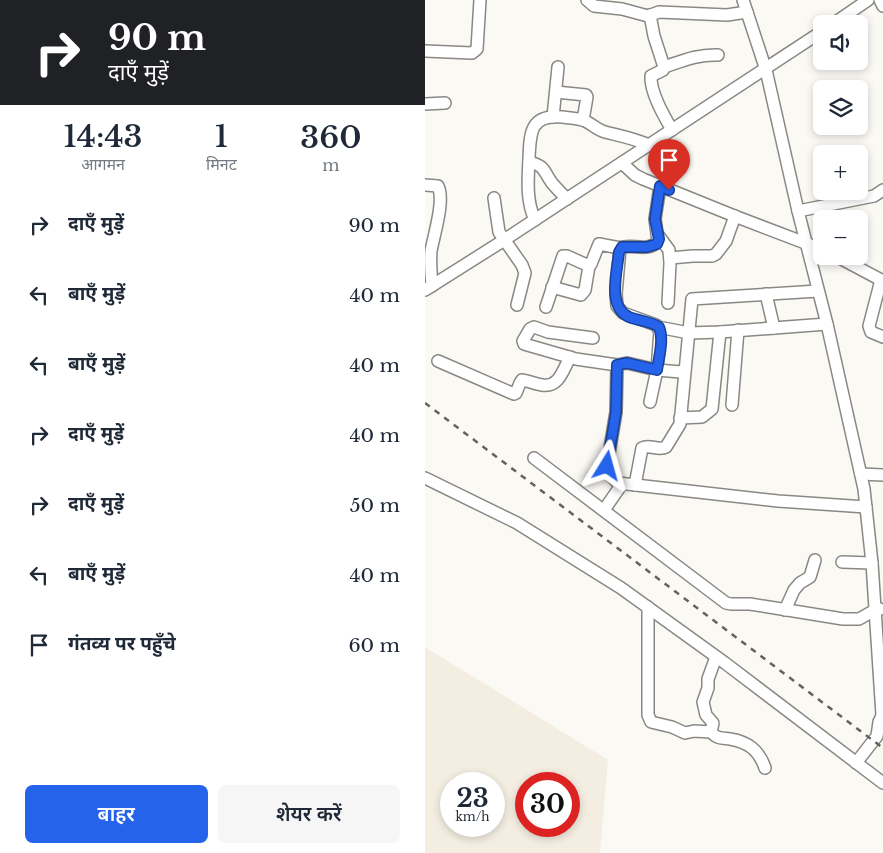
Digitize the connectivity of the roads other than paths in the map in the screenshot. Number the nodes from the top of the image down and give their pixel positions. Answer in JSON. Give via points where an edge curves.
{"nodes":[{"id":1,"x":480,"y":0,"type":"edge"},
{"id":2,"x":587,"y":0,"type":"edge"},
{"id":3,"x":743,"y":0,"type":"edge"},
{"id":4,"x":868,"y":0,"type":"edge"},
{"id":5,"x":880,"y":0,"type":"edge"},
{"id":6,"x":883,"y":6,"type":"edge"},
{"id":7,"x":747,"y":12,"type":"junction"},
{"id":8,"x":650,"y":15,"type":"junction"},
{"id":9,"x":846,"y":15,"type":"edge"},
{"id":10,"x":813,"y":38,"type":"edge"},
{"id":11,"x":425,"y":51,"type":"edge"},
{"id":12,"x":718,"y":55,"type":"dead end"},
{"id":13,"x":558,"y":67,"type":"dead end"},
{"id":14,"x":664,"y":67,"type":"junction"},
{"id":15,"x":766,"y":70,"type":"junction"},
{"id":16,"x":556,"y":92,"type":"junction"},
{"id":17,"x":445,"y":103,"type":"dead end"},
{"id":18,"x":425,"y":104,"type":"edge"},
{"id":19,"x":553,"y":116,"type":"junction"},
{"id":20,"x":583,"y":120,"type":"junction"},
{"id":21,"x":672,"y":130,"type":"junction"},
{"id":22,"x":649,"y":145,"type":"junction"},
{"id":23,"x":529,"y":162,"type":"junction"},
{"id":24,"x":622,"y":163,"type":"junction"},
{"id":25,"x":425,"y":185,"type":"edge"},
{"id":26,"x":660,"y":186,"type":"junction"},
{"id":27,"x":883,"y":190,"type":"edge"},
{"id":28,"x":494,"y":198,"type":"dead end"},
{"id":29,"x":567,"y":199,"type":"junction"},
{"id":30,"x":798,"y":211,"type":"junction"},
{"id":31,"x":735,"y":216,"type":"junction"},
{"id":32,"x":535,"y":220,"type":"junction"},
{"id":33,"x":658,"y":235,"type":"junction"},
{"id":34,"x":504,"y":240,"type":"junction"},
{"id":35,"x":807,"y":243,"type":"junction"},
{"id":36,"x":813,"y":246,"type":"edge"},
{"id":37,"x":620,"y":248,"type":"junction"},
{"id":38,"x":670,"y":258,"type":"junction"},
{"id":39,"x":853,"y":265,"type":"edge"},
{"id":40,"x":589,"y":266,"type":"junction"},
{"id":41,"x":882,"y":281,"type":"edge"},
{"id":42,"x":552,"y":287,"type":"junction"},
{"id":43,"x":428,"y":288,"type":"edge"},
{"id":44,"x":819,"y":291,"type":"junction"},
{"id":45,"x":766,"y":294,"type":"junction"},
{"id":46,"x":668,"y":304,"type":"dead end"},
{"id":47,"x":517,"y":305,"type":"dead end"},
{"id":48,"x":546,"y":307,"type":"dead end"},
{"id":49,"x":827,"y":324,"type":"junction"},
{"id":50,"x":659,"y":327,"type":"junction"},
{"id":51,"x":774,"y":328,"type":"junction"},
{"id":52,"x":738,"y":330,"type":"junction"},
{"id":53,"x":720,"y":332,"type":"junction"},
{"id":54,"x":689,"y":333,"type":"junction"},
{"id":55,"x":883,"y":337,"type":"edge"},
{"id":56,"x":593,"y":338,"type":"dead end"},
{"id":57,"x":569,"y":357,"type":"junction"},
{"id":58,"x":438,"y":361,"type":"dead end"},
{"id":59,"x":617,"y":365,"type":"junction"},
{"id":60,"x":657,"y":370,"type":"junction"},
{"id":61,"x":685,"y":370,"type":"junction"},
{"id":62,"x":650,"y":402,"type":"dead end"},
{"id":63,"x":732,"y":405,"type":"dead end"},
{"id":64,"x":680,"y":418,"type":"junction"},
{"id":65,"x":534,"y":458,"type":"dead end"},
{"id":66,"x":861,"y":474,"type":"junction"},
{"id":67,"x":883,"y":475,"type":"edge"},
{"id":68,"x":425,"y":478,"type":"edge"},
{"id":69,"x":622,"y":484,"type":"junction"},
{"id":70,"x":635,"y":486,"type":"junction"},
{"id":71,"x":866,"y":507,"type":"junction"},
{"id":72,"x":604,"y":510,"type":"junction"},
{"id":73,"x":815,"y":560,"type":"dead end"},
{"id":74,"x":842,"y":562,"type":"dead end"},
{"id":75,"x":872,"y":563,"type":"junction"},
{"id":76,"x":648,"y":607,"type":"junction"},
{"id":77,"x":879,"y":609,"type":"edge"},
{"id":78,"x":785,"y":610,"type":"junction"},
{"id":79,"x":880,"y":636,"type":"edge"},
{"id":80,"x":716,"y":656,"type":"junction"},
{"id":81,"x":883,"y":714,"type":"edge"},
{"id":82,"x":711,"y":732,"type":"junction"},
{"id":83,"x":856,"y":763,"type":"junction"},
{"id":84,"x":765,"y":768,"type":"dead end"},
{"id":85,"x":883,"y":783,"type":"edge"}],
"edges":[{"from":1,"to":11,"type":"street","via":[[477,49],[473,54]]},
{"from":2,"to":8,"type":"street","via":[[594,6]]},
{"from":3,"to":7,"type":"street"},
{"from":4,"to":9,"type":"street"},
{"from":5,"to":6,"type":"street"},
{"from":7,"to":8,"type":"street","via":[[727,15],[659,12]]},
{"from":7,"to":15,"type":"street"},
{"from":8,"to":14,"type":"street"},
{"from":10,"to":15,"type":"street"},
{"from":12,"to":14,"type":"street","via":[[702,55]]},
{"from":13,"to":16,"type":"street"},
{"from":14,"to":21,"type":"street","via":[[651,78],[657,101]]},
{"from":15,"to":21,"type":"street"},
{"from":15,"to":30,"type":"street"},
{"from":16,"to":19,"type":"street"},
{"from":16,"to":20,"type":"street","via":[[586,95]]},
{"from":17,"to":18,"type":"street"},
{"from":19,"to":20,"type":"street"},
{"from":19,"to":23,"type":"street","via":[[533,127]]},
{"from":20,"to":22,"type":"street","via":[[605,132]]},
{"from":21,"to":22,"type":"street"},
{"from":22,"to":24,"type":"street"},
{"from":23,"to":29,"type":"street","via":[[541,166]]},
{"from":23,"to":32,"type":"street","via":[[529,204]]},
{"from":24,"to":26,"type":"street","via":[[635,175]]},
{"from":24,"to":29,"type":"street"},
{"from":25,"to":43,"type":"street","via":[[438,186],[440,192]]},
{"from":26,"to":31,"type":"street"},
{"from":26,"to":33,"type":"street","via":[[655,219]]},
{"from":27,"to":30,"type":"street","via":[[874,196]]},
{"from":28,"to":34,"type":"street","via":[[498,229]]},
{"from":29,"to":32,"type":"street"},
{"from":30,"to":35,"type":"street"},
{"from":31,"to":35,"type":"street"},
{"from":31,"to":38,"type":"street","via":[[726,241],[716,254]]},
{"from":32,"to":34,"type":"street"},
{"from":33,"to":37,"type":"street","via":[[658,242],[652,246]]},
{"from":33,"to":38,"type":"street","via":[[667,246]]},
{"from":34,"to":43,"type":"street"},
{"from":34,"to":47,"type":"street","via":[[525,273]]},
{"from":35,"to":36,"type":"street"},
{"from":35,"to":44,"type":"street"},
{"from":37,"to":40,"type":"street","via":[[599,244]]},
{"from":37,"to":50,"type":"street","via":[[615,294],[617,306],[628,316]]},
{"from":38,"to":46,"type":"street"},
{"from":39,"to":41,"type":"street"},
{"from":40,"to":42,"type":"street","via":[[585,290],[581,295]]},
{"from":40,"to":42,"type":"street","via":[[563,256]]},
{"from":41,"to":55,"type":"street","via":[[869,326],[871,332]]},
{"from":42,"to":48,"type":"street"},
{"from":44,"to":45,"type":"street"},
{"from":44,"to":49,"type":"street"},
{"from":45,"to":51,"type":"street"},
{"from":45,"to":54,"type":"street","via":[[693,298]]},
{"from":49,"to":51,"type":"street"},
{"from":49,"to":66,"type":"street"},
{"from":50,"to":54,"type":"street"},
{"from":50,"to":60,"type":"street"},
{"from":51,"to":52,"type":"street"},
{"from":52,"to":53,"type":"street"},
{"from":52,"to":63,"type":"street"},
{"from":53,"to":54,"type":"street"},
{"from":53,"to":64,"type":"street","via":[[712,409],[703,417]]},
{"from":54,"to":61,"type":"street"},
{"from":56,"to":57,"type":"street","via":[[534,327],[523,341],[524,344]]},
{"from":57,"to":58,"type":"street","via":[[558,381],[543,386],[522,380],[514,394]]},
{"from":57,"to":59,"type":"street"},
{"from":59,"to":60,"type":"street","via":[[627,363]]},
{"from":59,"to":69,"type":"street","via":[[616,412],[607,466],[609,474]]},
{"from":60,"to":61,"type":"street"},
{"from":60,"to":62,"type":"street"},
{"from":61,"to":64,"type":"street"},
{"from":64,"to":70,"type":"street","via":[[679,427],[666,447],[645,446],[640,450]]},
{"from":65,"to":72,"type":"street"},
{"from":66,"to":67,"type":"street"},
{"from":66,"to":71,"type":"street"},
{"from":68,"to":76,"type":"street","via":[[517,523]]},
{"from":69,"to":70,"type":"street"},
{"from":69,"to":72,"type":"street"},
{"from":70,"to":71,"type":"street"},
{"from":71,"to":75,"type":"street"},
{"from":72,"to":78,"type":"street","via":[[726,603]]},
{"from":73,"to":78,"type":"street","via":[[810,577],[794,590]]},
{"from":74,"to":75,"type":"street"},
{"from":75,"to":77,"type":"street"},
{"from":76,"to":80,"type":"street"},
{"from":76,"to":82,"type":"street","via":[[649,719],[685,733]]},
{"from":77,"to":78,"type":"street","via":[[859,619]]},
{"from":77,"to":79,"type":"street"},
{"from":79,"to":81,"type":"street"},
{"from":80,"to":82,"type":"street","via":[[703,702],[706,715],[713,723]]},
{"from":80,"to":83,"type":"street"},
{"from":81,"to":83,"type":"street","via":[[877,736]]},
{"from":82,"to":84,"type":"street","via":[[718,738],[753,747]]},
{"from":83,"to":85,"type":"street"}]}
